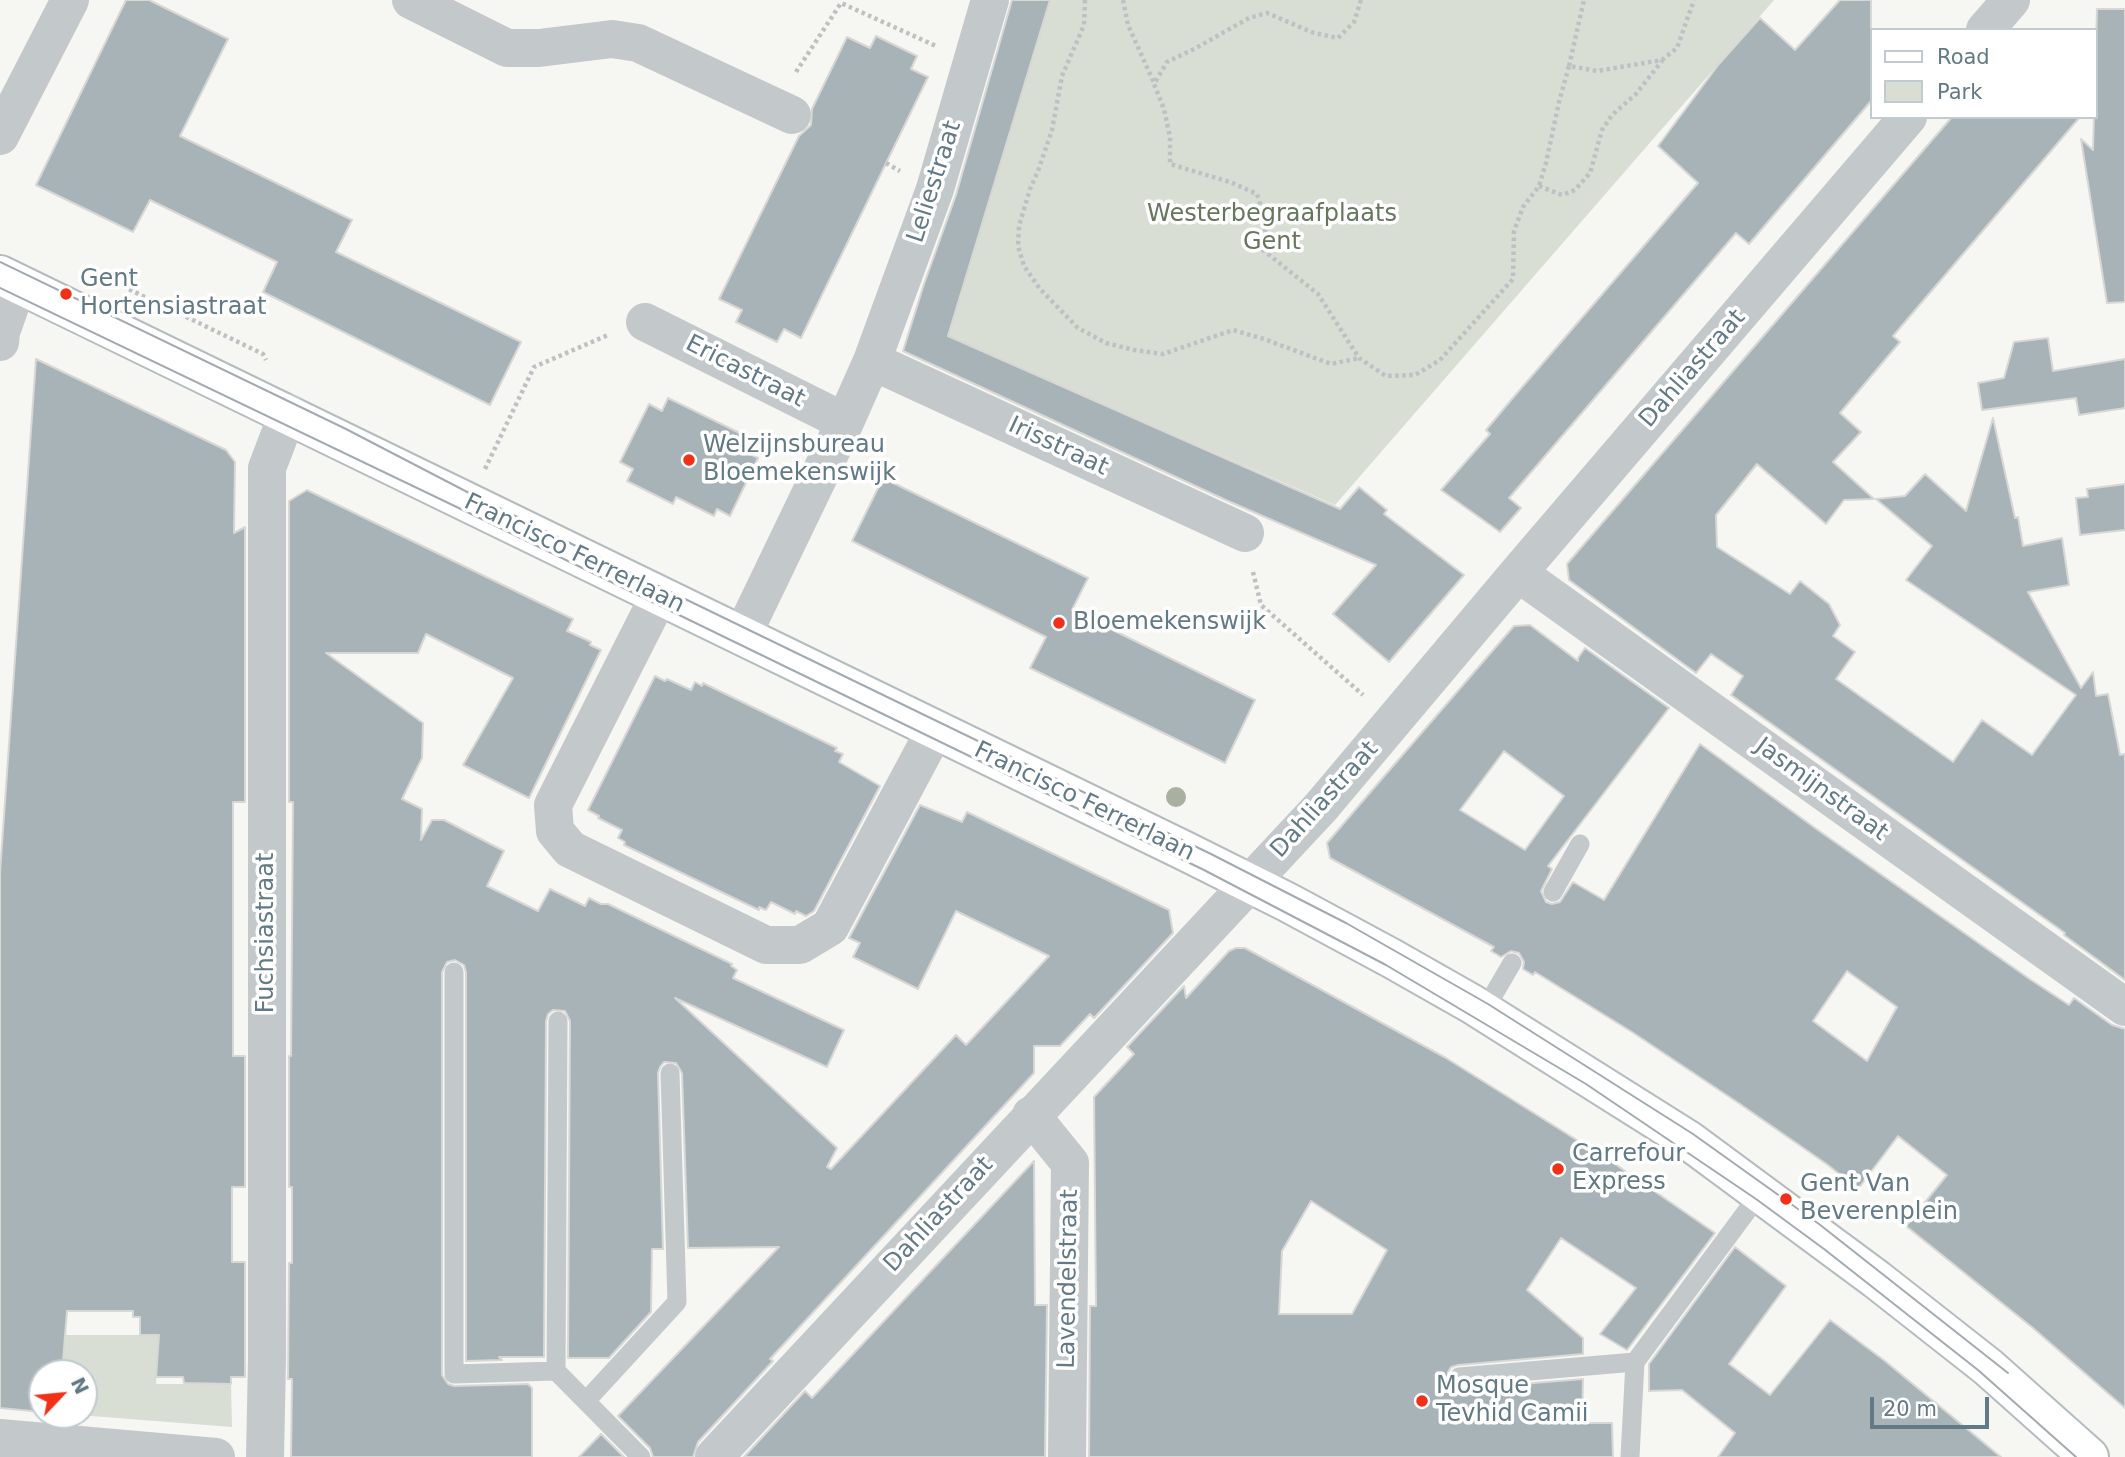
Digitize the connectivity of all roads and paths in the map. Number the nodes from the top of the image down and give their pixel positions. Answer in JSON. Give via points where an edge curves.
{"nodes":[{"id":1,"x":70,"y":0,"type":"edge"},
{"id":2,"x":411,"y":0,"type":"edge"},
{"id":3,"x":990,"y":0,"type":"edge"},
{"id":4,"x":1085,"y":0,"type":"edge"},
{"id":5,"x":1123,"y":0,"type":"edge"},
{"id":6,"x":1361,"y":0,"type":"edge"},
{"id":7,"x":1584,"y":0,"type":"edge"},
{"id":8,"x":1693,"y":0,"type":"edge"},
{"id":9,"x":2011,"y":0,"type":"edge"},
{"id":10,"x":842,"y":2,"type":"edge"},
{"id":11,"x":1987,"y":28,"type":"edge"},
{"id":12,"x":1662,"y":60,"type":"junction"},
{"id":13,"x":972,"y":62,"type":"junction"},
{"id":14,"x":1569,"y":66,"type":"junction"},
{"id":15,"x":1154,"y":84,"type":"junction"},
{"id":16,"x":792,"y":115,"type":"joint"},
{"id":17,"x":1906,"y":119,"type":"edge"},
{"id":18,"x":0,"y":136,"type":"edge"},
{"id":19,"x":1539,"y":186,"type":"junction"},
{"id":20,"x":9,"y":280,"type":"edge"},
{"id":21,"x":645,"y":322,"type":"joint"},
{"id":22,"x":0,"y":342,"type":"edge"},
{"id":23,"x":1359,"y":358,"type":"junction"},
{"id":24,"x":872,"y":361,"type":"junction"},
{"id":25,"x":288,"y":414,"type":"junction"},
{"id":26,"x":845,"y":422,"type":"junction"},
{"id":27,"x":469,"y":503,"type":"junction"},
{"id":28,"x":1245,"y":533,"type":"joint"},
{"id":29,"x":1518,"y":573,"type":"junction"},
{"id":30,"x":660,"y":596,"type":"junction"},
{"id":31,"x":742,"y":636,"type":"junction"},
{"id":32,"x":1394,"y":722,"type":"junction"},
{"id":33,"x":935,"y":730,"type":"junction"},
{"id":34,"x":1580,"y":844,"type":"dead end"},
{"id":35,"x":1250,"y":883,"type":"junction"},
{"id":36,"x":1553,"y":892,"type":"dead end"},
{"id":37,"x":1512,"y":963,"type":"dead end"},
{"id":38,"x":454,"y":972,"type":"dead end"},
{"id":39,"x":2125,"y":1007,"type":"edge"},
{"id":40,"x":1484,"y":1011,"type":"junction"},
{"id":41,"x":558,"y":1021,"type":"dead end"},
{"id":42,"x":670,"y":1073,"type":"dead end"},
{"id":43,"x":1031,"y":1115,"type":"junction"},
{"id":44,"x":1761,"y":1192,"type":"junction"},
{"id":45,"x":1635,"y":1362,"type":"junction"},
{"id":46,"x":556,"y":1371,"type":"junction"},
{"id":47,"x":1459,"y":1377,"type":"dead end"},
{"id":48,"x":586,"y":1401,"type":"junction"},
{"id":49,"x":0,"y":1438,"type":"edge"},
{"id":50,"x":216,"y":1457,"type":"edge"},
{"id":51,"x":265,"y":1457,"type":"edge"},
{"id":52,"x":641,"y":1457,"type":"edge"},
{"id":53,"x":714,"y":1457,"type":"edge"},
{"id":54,"x":1067,"y":1457,"type":"edge"},
{"id":55,"x":1630,"y":1457,"type":"edge"},
{"id":56,"x":2089,"y":1457,"type":"edge"}],
"edges":[{"from":1,"to":18,"type":"street"},
{"from":2,"to":16,"type":"street","via":[[507,48],[612,39],[638,43]]},
{"from":3,"to":13,"type":"street","name":"Leliestraat"},
{"from":4,"to":23,"type":"path","via":[[1084,25],[1062,76],[1052,130],[1019,226],[1024,266],[1041,289],[1078,328],[1106,343],[1134,350],[1163,354],[1233,330],[1331,364]]},
{"from":5,"to":15,"type":"path","via":[[1128,25]]},
{"from":6,"to":15,"type":"path","via":[[1354,22],[1338,38],[1267,13],[1167,62]]},
{"from":7,"to":14,"type":"path"},
{"from":8,"to":12,"type":"path","via":[[1677,48]]},
{"from":9,"to":11,"type":"street"},
{"from":10,"to":13,"type":"path"},
{"from":10,"to":16,"type":"path","via":[[784,91]]},
{"from":12,"to":14,"type":"path","via":[[1597,71]]},
{"from":12,"to":19,"type":"path","via":[[1602,130],[1590,173],[1576,190],[1562,195]]},
{"from":13,"to":24,"type":"street","name":"Leliestraat","via":[[935,190]]},
{"from":14,"to":19,"type":"path"},
{"from":15,"to":23,"type":"path","via":[[1170,137],[1170,164],[1257,194],[1266,223],[1263,250],[1318,294]]},
{"from":17,"to":29,"type":"street","name":"Dahliastraat"},
{"from":19,"to":23,"type":"path","via":[[1523,207],[1514,231],[1513,279],[1440,360],[1416,375],[1386,376]]},
{"from":20,"to":22,"type":"street","via":[[12,294]]},
{"from":20,"to":25,"type":"street","name":"Francisco Ferrerlaan"},
{"from":21,"to":26,"type":"street","name":"Ericastraat"},
{"from":21,"to":27,"type":"path","via":[[534,367]]},
{"from":24,"to":26,"type":"street","name":"Leliestraat"},
{"from":24,"to":28,"type":"street","name":"Irisstraat"},
{"from":25,"to":27,"type":"street","name":"Francisco Ferrerlaan"},
{"from":25,"to":51,"type":"street","name":"Fuchsiastraat","via":[[267,468]]},
{"from":26,"to":31,"type":"street","name":"Leliestraat"},
{"from":27,"to":30,"type":"street","name":"Francisco Ferrerlaan"},
{"from":28,"to":32,"type":"path","via":[[1261,605]]},
{"from":29,"to":32,"type":"street","name":"Dahliastraat"},
{"from":29,"to":39,"type":"street","name":"Jasmijnstraat"},
{"from":30,"to":31,"type":"street","name":"Francisco Ferrerlaan"},
{"from":30,"to":33,"type":"street","via":[[554,805],[555,831],[570,849],[766,945],[800,945],[830,927]]},
{"from":31,"to":33,"type":"street","name":"Francisco Ferrerlaan"},
{"from":32,"to":35,"type":"street","name":"Dahliastraat"},
{"from":33,"to":35,"type":"street","name":"Francisco Ferrerlaan"},
{"from":34,"to":36,"type":"lane"},
{"from":35,"to":40,"type":"street","name":"Francisco Ferrerlaan"},
{"from":35,"to":43,"type":"street","name":"Dahliastraat"},
{"from":37,"to":40,"type":"lane"},
{"from":38,"to":46,"type":"lane","via":[[454,1374]]},
{"from":40,"to":44,"type":"street","name":"Francisco Ferrerlaan","via":[[1688,1140]]},
{"from":41,"to":46,"type":"lane"},
{"from":42,"to":48,"type":"lane","via":[[677,1302]]},
{"from":43,"to":53,"type":"street","name":"Dahliastraat"},
{"from":43,"to":54,"type":"street","name":"Lavendelstraat","via":[[1070,1163]]},
{"from":44,"to":45,"type":"lane"},
{"from":44,"to":56,"type":"street","name":"Francisco Ferrerlaan","via":[[1988,1367]]},
{"from":45,"to":47,"type":"lane"},
{"from":45,"to":55,"type":"lane"},
{"from":46,"to":48,"type":"lane"},
{"from":48,"to":52,"type":"lane"},
{"from":49,"to":50,"type":"street"}]}
